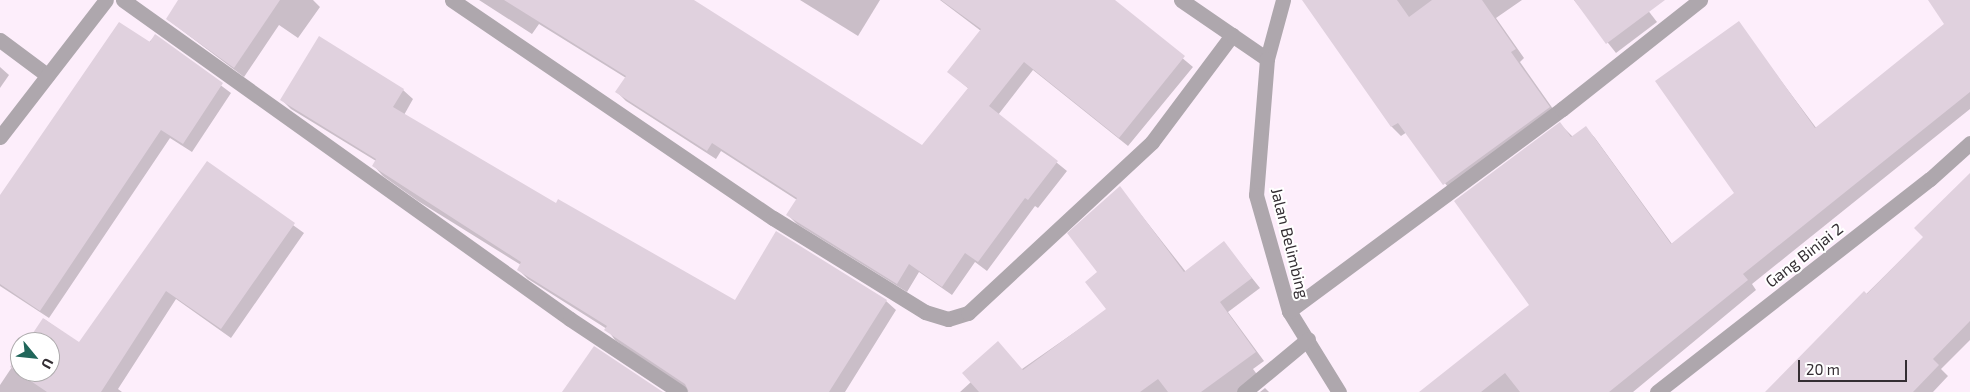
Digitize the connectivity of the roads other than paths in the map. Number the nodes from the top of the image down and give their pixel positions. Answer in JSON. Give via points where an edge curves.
{"nodes":[{"id":1,"x":106,"y":0,"type":"edge"},
{"id":2,"x":123,"y":0,"type":"edge"},
{"id":3,"x":452,"y":0,"type":"edge"},
{"id":4,"x":1181,"y":0,"type":"edge"},
{"id":5,"x":1283,"y":0,"type":"edge"},
{"id":6,"x":1700,"y":0,"type":"edge"},
{"id":7,"x":1232,"y":36,"type":"junction"},
{"id":8,"x":0,"y":40,"type":"edge"},
{"id":9,"x":1267,"y":59,"type":"junction"},
{"id":10,"x":47,"y":76,"type":"junction"},
{"id":11,"x":0,"y":136,"type":"edge"},
{"id":12,"x":1970,"y":143,"type":"edge"},
{"id":13,"x":1289,"y":311,"type":"junction"},
{"id":14,"x":1308,"y":339,"type":"junction"},
{"id":15,"x":680,"y":392,"type":"edge"},
{"id":16,"x":1244,"y":392,"type":"edge"},
{"id":17,"x":1339,"y":392,"type":"edge"},
{"id":18,"x":1657,"y":392,"type":"edge"}],
"edges":[{"from":1,"to":10,"type":"street"},
{"from":2,"to":15,"type":"street","via":[[570,319]]},
{"from":3,"to":7,"type":"street","via":[[572,85],[773,218],[925,312],[948,319],[968,313],[1152,142]]},
{"from":4,"to":7,"type":"street"},
{"from":5,"to":9,"type":"street","name":"Jalan Belimbing"},
{"from":6,"to":13,"type":"street","via":[[1562,109]]},
{"from":7,"to":9,"type":"street"},
{"from":8,"to":10,"type":"street"},
{"from":9,"to":13,"type":"street","name":"Jalan Belimbing","via":[[1256,195]]},
{"from":10,"to":11,"type":"street"},
{"from":12,"to":18,"type":"street","name":"Gang Binjai 2","via":[[1930,179]]},
{"from":13,"to":14,"type":"street","name":"Jalan Belimbing"},
{"from":14,"to":16,"type":"street"},
{"from":14,"to":17,"type":"street","name":"Jalan Belimbing"}]}
